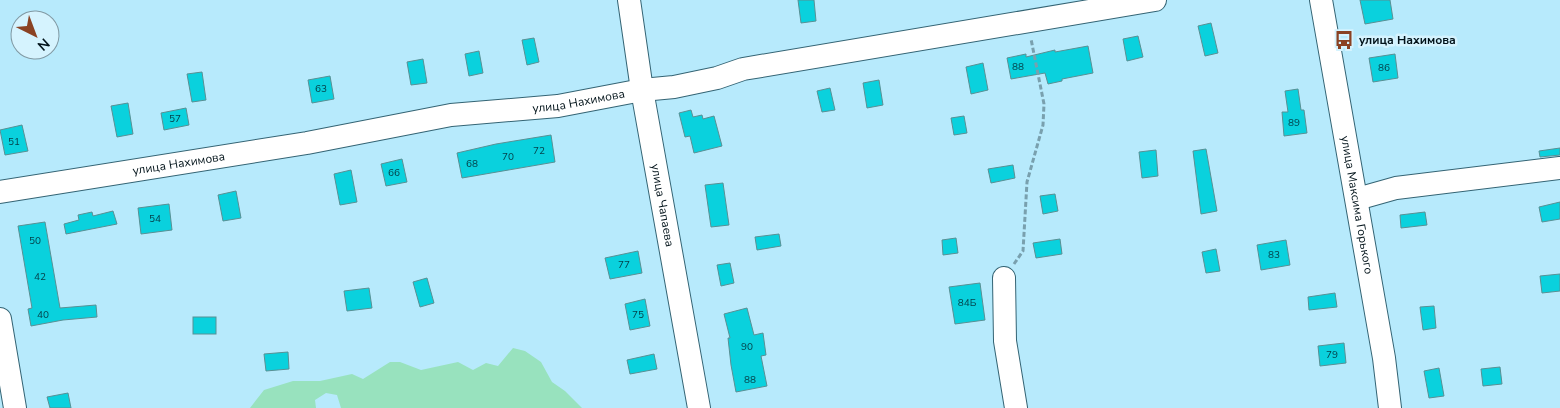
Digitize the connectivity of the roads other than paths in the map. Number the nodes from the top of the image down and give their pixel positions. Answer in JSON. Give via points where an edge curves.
{"nodes":[{"id":1,"x":629,"y":0,"type":"edge"},
{"id":2,"x":1156,"y":0,"type":"edge"},
{"id":3,"x":1321,"y":0,"type":"edge"},
{"id":4,"x":642,"y":90,"type":"junction"},
{"id":5,"x":1560,"y":168,"type":"edge"},
{"id":6,"x":0,"y":192,"type":"edge"},
{"id":7,"x":1356,"y":199,"type":"junction"},
{"id":8,"x":1004,"y":278,"type":"road end"},
{"id":9,"x":0,"y":319,"type":"edge"},
{"id":10,"x":15,"y":408,"type":"edge"},
{"id":11,"x":699,"y":408,"type":"edge"},
{"id":12,"x":1016,"y":408,"type":"edge"},
{"id":13,"x":1390,"y":408,"type":"edge"}],
"edges":[{"from":1,"to":4,"type":"street","name":"улица Чапаева"},
{"from":2,"to":4,"type":"street","name":"улица Нахимова","via":[[743,69],[674,87]]},
{"from":3,"to":7,"type":"street","name":"улица Максима Горького"},
{"from":4,"to":6,"type":"street","name":"улица Нахимова","via":[[558,106],[451,116],[307,143]]},
{"from":4,"to":11,"type":"street","name":"улица Чапаева"},
{"from":5,"to":7,"type":"street","via":[[1396,188]]},
{"from":7,"to":13,"type":"street","name":"улица Максима Горького"},
{"from":8,"to":12,"type":"street","via":[[1005,341]]},
{"from":9,"to":10,"type":"street"}]}
